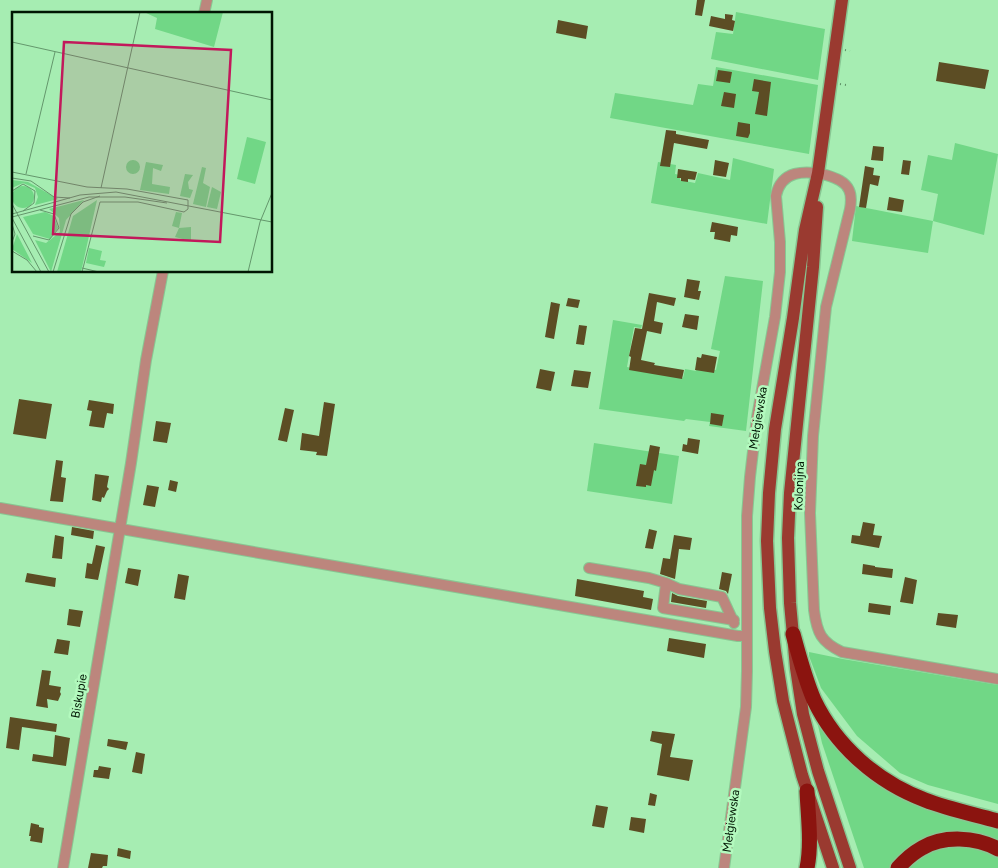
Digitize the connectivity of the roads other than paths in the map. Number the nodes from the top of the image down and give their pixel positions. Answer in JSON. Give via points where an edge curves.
{"nodes":[{"id":1,"x":842,"y":0,"type":"edge"},
{"id":2,"x":818,"y":173,"type":"junction"},
{"id":3,"x":163,"y":272,"type":"edge"},
{"id":4,"x":0,"y":508,"type":"edge"},
{"id":5,"x":120,"y":528,"type":"junction"},
{"id":6,"x":590,"y":568,"type":"dead end"},
{"id":7,"x":666,"y":583,"type":"junction"},
{"id":8,"x":734,"y":620,"type":"junction"},
{"id":9,"x":793,"y":634,"type":"junction"},
{"id":10,"x":742,"y":636,"type":"junction"},
{"id":11,"x":998,"y":679,"type":"edge"},
{"id":12,"x":807,"y":791,"type":"junction"},
{"id":13,"x":998,"y":820,"type":"edge"},
{"id":14,"x":998,"y":849,"type":"edge"},
{"id":15,"x":63,"y":868,"type":"edge"},
{"id":16,"x":724,"y":868,"type":"edge"},
{"id":17,"x":807,"y":868,"type":"edge"},
{"id":18,"x":833,"y":868,"type":"edge"},
{"id":19,"x":850,"y":868,"type":"edge"},
{"id":20,"x":898,"y":868,"type":"edge"}],
"edges":[{"from":1,"to":2,"type":"main road"},
{"from":2,"to":9,"type":"main road","via":[[813,267],[789,505]]},
{"from":2,"to":10,"type":"street","name":"Mełgiewska","via":[[791,175],[781,184],[776,196],[780,272],[749,484]]},
{"from":2,"to":11,"type":"street","name":"Kolonijna","via":[[845,184],[851,198],[826,307],[813,436],[810,513],[816,625],[825,643],[842,652]]},
{"from":2,"to":12,"type":"main road","via":[[805,230],[775,430],[768,525],[769,595],[776,660],[788,724]]},
{"from":3,"to":5,"type":"street","name":"Biskupie"},
{"from":4,"to":5,"type":"street"},
{"from":5,"to":10,"type":"street"},
{"from":5,"to":15,"type":"street","name":"Biskupie"},
{"from":6,"to":7,"type":"street"},
{"from":7,"to":8,"type":"street","via":[[678,589],[722,597]]},
{"from":7,"to":8,"type":"street","via":[[662,608]]},
{"from":8,"to":10,"type":"street"},
{"from":9,"to":13,"type":"highway","via":[[815,700],[838,738],[862,763],[915,796]]},
{"from":9,"to":19,"type":"main road","via":[[799,696],[808,734]]},
{"from":10,"to":16,"type":"street","name":"Mełgiewska","via":[[746,707]]},
{"from":12,"to":17,"type":"highway","via":[[810,839]]},
{"from":12,"to":18,"type":"main road"},
{"from":14,"to":20,"type":"highway","via":[[966,839],[952,839],[923,847]]}]}
